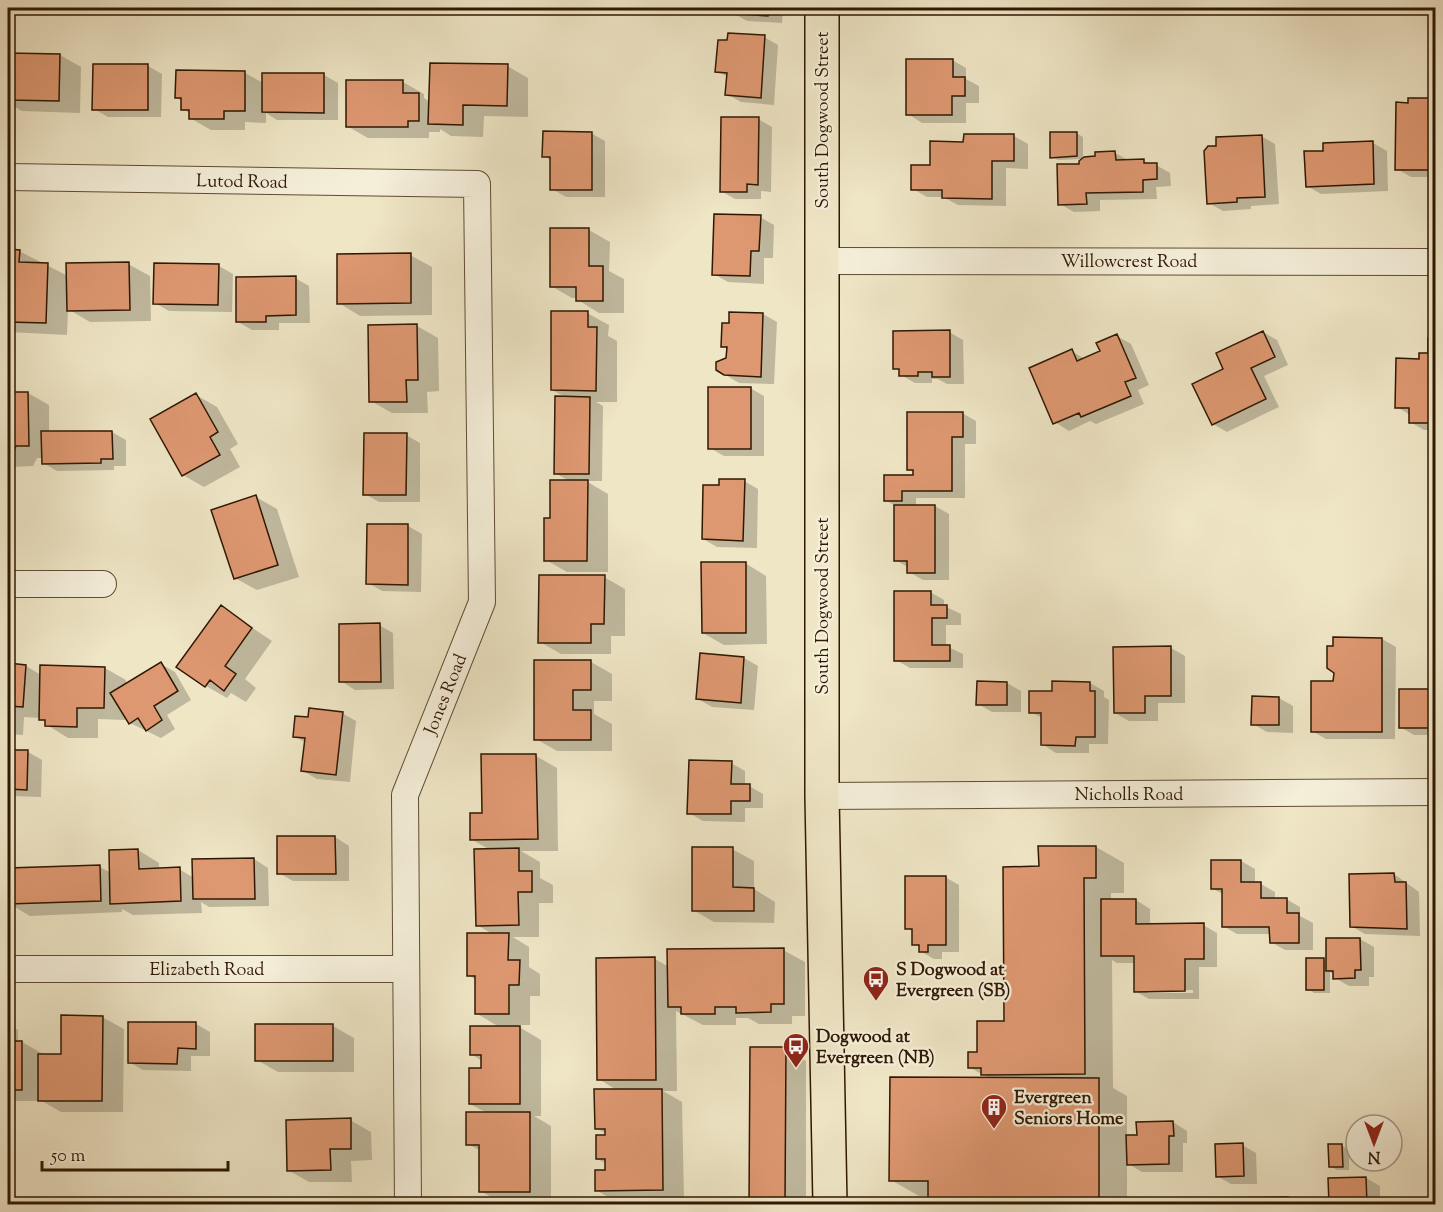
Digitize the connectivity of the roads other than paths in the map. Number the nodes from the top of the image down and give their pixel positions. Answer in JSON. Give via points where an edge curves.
{"nodes":[{"id":1,"x":822,"y":8,"type":"edge"},
{"id":2,"x":8,"y":177,"type":"edge"},
{"id":3,"x":477,"y":184,"type":"joint"},
{"id":4,"x":822,"y":261,"type":"junction"},
{"id":5,"x":1436,"y":262,"type":"edge"},
{"id":6,"x":8,"y":584,"type":"edge"},
{"id":7,"x":103,"y":584,"type":"dead end"},
{"id":8,"x":1436,"y":792,"type":"edge"},
{"id":9,"x":822,"y":796,"type":"junction"},
{"id":10,"x":8,"y":969,"type":"edge"},
{"id":11,"x":406,"y":969,"type":"junction"},
{"id":12,"x":408,"y":1204,"type":"edge"},
{"id":13,"x":830,"y":1204,"type":"edge"}],
"edges":[{"from":1,"to":4,"type":"main road","name":"South Dogwood Street"},
{"from":2,"to":3,"type":"street","name":"Lutod Road"},
{"from":3,"to":11,"type":"street","name":"Jones Road","via":[[482,602],[405,795]]},
{"from":4,"to":5,"type":"street","name":"Willowcrest Road"},
{"from":4,"to":9,"type":"main road","name":"South Dogwood Street"},
{"from":6,"to":7,"type":"street"},
{"from":8,"to":9,"type":"street","name":"Nicholls Road"},
{"from":9,"to":13,"type":"main road","name":"South Dogwood Street"},
{"from":10,"to":11,"type":"street","name":"Elizabeth Road"},
{"from":11,"to":12,"type":"street","name":"Jones Road"}]}
